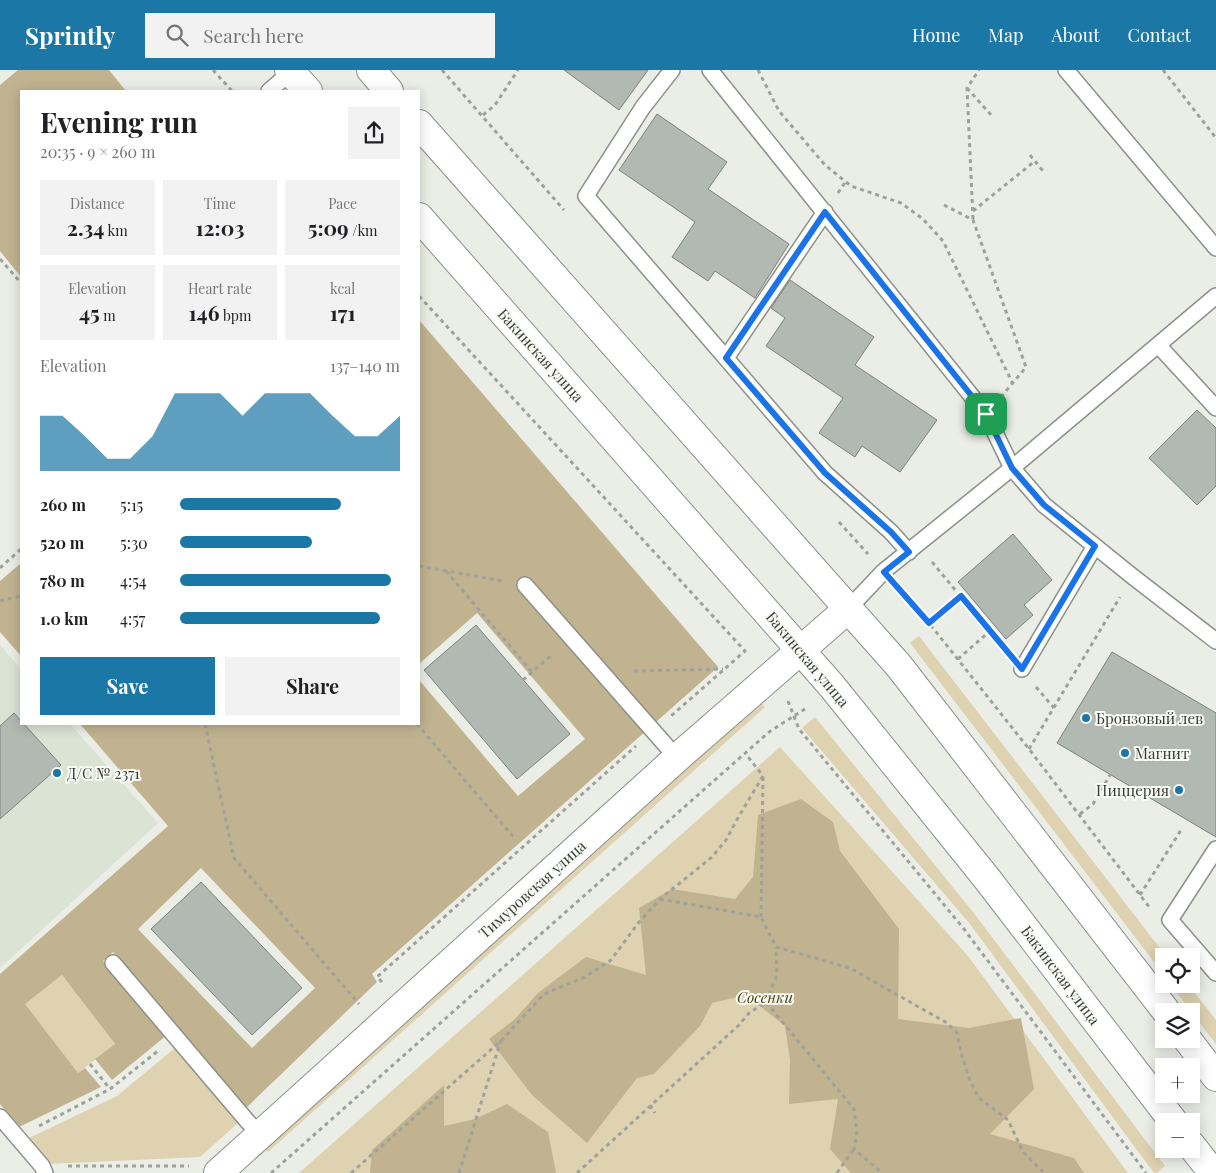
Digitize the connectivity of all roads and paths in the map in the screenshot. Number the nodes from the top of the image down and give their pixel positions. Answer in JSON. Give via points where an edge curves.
{"nodes":[{"id":1,"x":213,"y":70,"type":"edge"},
{"id":2,"x":370,"y":70,"type":"edge"},
{"id":3,"x":442,"y":70,"type":"edge"},
{"id":4,"x":518,"y":70,"type":"edge"},
{"id":5,"x":672,"y":70,"type":"edge"},
{"id":6,"x":710,"y":70,"type":"edge"},
{"id":7,"x":758,"y":70,"type":"edge"},
{"id":8,"x":979,"y":70,"type":"edge"},
{"id":9,"x":1066,"y":70,"type":"edge"},
{"id":10,"x":1163,"y":70,"type":"edge"},
{"id":11,"x":296,"y":78,"type":"edge"},
{"id":12,"x":967,"y":88,"type":"junction"},
{"id":13,"x":231,"y":90,"type":"edge"},
{"id":14,"x":271,"y":90,"type":"edge"},
{"id":15,"x":389,"y":90,"type":"edge"},
{"id":16,"x":483,"y":115,"type":"junction"},
{"id":17,"x":992,"y":116,"type":"dead end"},
{"id":18,"x":420,"y":125,"type":"edge"},
{"id":19,"x":1216,"y":138,"type":"edge"},
{"id":20,"x":1030,"y":155,"type":"dead end"},
{"id":21,"x":1035,"y":161,"type":"junction"},
{"id":22,"x":1043,"y":171,"type":"dead end"},
{"id":23,"x":944,"y":205,"type":"dead end"},
{"id":24,"x":825,"y":212,"type":"junction"},
{"id":25,"x":973,"y":212,"type":"junction"},
{"id":26,"x":566,"y":213,"type":"dead end"},
{"id":27,"x":420,"y":218,"type":"edge"},
{"id":28,"x":973,"y":220,"type":"junction"},
{"id":29,"x":1216,"y":248,"type":"edge"},
{"id":30,"x":0,"y":259,"type":"edge"},
{"id":31,"x":20,"y":283,"type":"edge"},
{"id":32,"x":420,"y":297,"type":"edge"},
{"id":33,"x":1213,"y":304,"type":"edge"},
{"id":34,"x":1158,"y":345,"type":"junction"},
{"id":35,"x":726,"y":358,"type":"junction"},
{"id":36,"x":1013,"y":384,"type":"junction"},
{"id":37,"x":1216,"y":408,"type":"edge"},
{"id":38,"x":986,"y":414,"type":"junction"},
{"id":39,"x":1012,"y":468,"type":"junction"},
{"id":40,"x":837,"y":519,"type":"dead end"},
{"id":41,"x":1095,"y":546,"type":"junction"},
{"id":42,"x":913,"y":548,"type":"junction"},
{"id":43,"x":20,"y":550,"type":"edge"},
{"id":44,"x":420,"y":566,"type":"edge"},
{"id":45,"x":0,"y":568,"type":"edge"},
{"id":46,"x":446,"y":571,"type":"junction"},
{"id":47,"x":884,"y":572,"type":"junction"},
{"id":48,"x":1132,"y":576,"type":"junction"},
{"id":49,"x":526,"y":586,"type":"joint"},
{"id":50,"x":20,"y":596,"type":"edge"},
{"id":51,"x":961,"y":596,"type":"junction"},
{"id":52,"x":0,"y":600,"type":"edge"},
{"id":53,"x":849,"y":608,"type":"junction"},
{"id":54,"x":929,"y":623,"type":"junction"},
{"id":55,"x":990,"y":632,"type":"junction"},
{"id":56,"x":571,"y":638,"type":"junction"},
{"id":57,"x":1216,"y":641,"type":"edge"},
{"id":58,"x":800,"y":649,"type":"junction"},
{"id":59,"x":958,"y":659,"type":"junction"},
{"id":60,"x":724,"y":668,"type":"junction"},
{"id":61,"x":1022,"y":669,"type":"junction"},
{"id":62,"x":532,"y":672,"type":"junction"},
{"id":63,"x":601,"y":672,"type":"junction"},
{"id":64,"x":523,"y":680,"type":"dead end"},
{"id":65,"x":789,"y":702,"type":"dead end"},
{"id":66,"x":808,"y":707,"type":"dead end"},
{"id":67,"x":1054,"y":708,"type":"junction"},
{"id":68,"x":793,"y":717,"type":"junction"},
{"id":69,"x":205,"y":725,"type":"edge"},
{"id":70,"x":418,"y":725,"type":"edge"},
{"id":71,"x":653,"y":731,"type":"junction"},
{"id":72,"x":1029,"y":749,"type":"junction"},
{"id":73,"x":745,"y":753,"type":"junction"},
{"id":74,"x":677,"y":758,"type":"junction"},
{"id":75,"x":1110,"y":774,"type":"dead end"},
{"id":76,"x":763,"y":776,"type":"junction"},
{"id":77,"x":1080,"y":814,"type":"junction"},
{"id":78,"x":1181,"y":830,"type":"dead end"},
{"id":79,"x":516,"y":840,"type":"dead end"},
{"id":80,"x":1216,"y":849,"type":"edge"},
{"id":81,"x":1140,"y":895,"type":"junction"},
{"id":82,"x":660,"y":899,"type":"junction"},
{"id":83,"x":1152,"y":910,"type":"dead end"},
{"id":84,"x":761,"y":917,"type":"junction"},
{"id":85,"x":776,"y":947,"type":"junction"},
{"id":86,"x":113,"y":963,"type":"dead end"},
{"id":87,"x":1216,"y":973,"type":"edge"},
{"id":88,"x":387,"y":987,"type":"dead end"},
{"id":89,"x":766,"y":1002,"type":"junction"},
{"id":90,"x":1160,"y":1003,"type":"edge"},
{"id":91,"x":363,"y":1008,"type":"dead end"},
{"id":92,"x":176,"y":1036,"type":"junction"},
{"id":93,"x":502,"y":1040,"type":"junction"},
{"id":94,"x":1194,"y":1048,"type":"edge"},
{"id":95,"x":90,"y":1064,"type":"dead end"},
{"id":96,"x":1216,"y":1077,"type":"edge"},
{"id":97,"x":110,"y":1089,"type":"junction"},
{"id":98,"x":650,"y":1105,"type":"junction"},
{"id":99,"x":655,"y":1113,"type":"dead end"},
{"id":100,"x":1167,"y":1113,"type":"edge"},
{"id":101,"x":0,"y":1117,"type":"edge"},
{"id":102,"x":260,"y":1134,"type":"junction"},
{"id":103,"x":17,"y":1137,"type":"junction"},
{"id":104,"x":854,"y":1149,"type":"junction"},
{"id":105,"x":1200,"y":1156,"type":"edge"},
{"id":106,"x":206,"y":1169,"type":"edge"},
{"id":107,"x":43,"y":1170,"type":"edge"},
{"id":108,"x":271,"y":1173,"type":"edge"},
{"id":109,"x":350,"y":1173,"type":"edge"},
{"id":110,"x":459,"y":1173,"type":"edge"},
{"id":111,"x":577,"y":1173,"type":"edge"},
{"id":112,"x":837,"y":1173,"type":"edge"},
{"id":113,"x":882,"y":1173,"type":"edge"},
{"id":114,"x":1044,"y":1173,"type":"edge"},
{"id":115,"x":1146,"y":1173,"type":"edge"},
{"id":116,"x":1213,"y":1173,"type":"edge"}],
"edges":[{"from":1,"to":13,"type":"path"},
{"from":2,"to":15,"type":"main road"},
{"from":3,"to":16,"type":"path"},
{"from":4,"to":16,"type":"path","via":[[495,105]]},
{"from":5,"to":35,"type":"lane","via":[[643,107],[586,196]]},
{"from":6,"to":24,"type":"lane"},
{"from":7,"to":36,"type":"path","via":[[779,111],[825,165],[852,186],[901,203],[923,219],[943,241]]},
{"from":8,"to":12,"type":"path"},
{"from":9,"to":29,"type":"lane"},
{"from":10,"to":19,"type":"path"},
{"from":11,"to":14,"type":"lane"},
{"from":12,"to":17,"type":"path"},
{"from":12,"to":25,"type":"path"},
{"from":16,"to":26,"type":"path"},
{"from":18,"to":53,"type":"main road"},
{"from":20,"to":21,"type":"path"},
{"from":21,"to":22,"type":"path"},
{"from":21,"to":25,"type":"path"},
{"from":23,"to":28,"type":"path"},
{"from":24,"to":35,"type":"lane"},
{"from":24,"to":38,"type":"lane"},
{"from":25,"to":28,"type":"path"},
{"from":27,"to":58,"type":"main road","name":"Бакинская улица"},
{"from":28,"to":36,"type":"path","via":[[1026,367]]},
{"from":30,"to":31,"type":"path"},
{"from":32,"to":60,"type":"path","via":[[745,651]]},
{"from":33,"to":34,"type":"lane"},
{"from":34,"to":37,"type":"lane"},
{"from":34,"to":39,"type":"lane"},
{"from":35,"to":42,"type":"lane","via":[[825,473]]},
{"from":36,"to":38,"type":"path"},
{"from":38,"to":39,"type":"lane"},
{"from":39,"to":41,"type":"lane","via":[[1044,505]]},
{"from":39,"to":42,"type":"lane"},
{"from":40,"to":47,"type":"path"},
{"from":41,"to":48,"type":"lane"},
{"from":41,"to":61,"type":"lane"},
{"from":42,"to":47,"type":"lane"},
{"from":42,"to":51,"type":"path"},
{"from":43,"to":45,"type":"path"},
{"from":44,"to":46,"type":"path"},
{"from":46,"to":49,"type":"path"},
{"from":46,"to":62,"type":"path"},
{"from":47,"to":53,"type":"lane"},
{"from":47,"to":54,"type":"path"},
{"from":48,"to":57,"type":"lane"},
{"from":48,"to":67,"type":"path"},
{"from":49,"to":56,"type":"lane"},
{"from":50,"to":52,"type":"path"},
{"from":51,"to":54,"type":"path"},
{"from":51,"to":55,"type":"path"},
{"from":53,"to":58,"type":"main road","name":"Тимуровская улица"},
{"from":53,"to":90,"type":"main road","via":[[942,719]]},
{"from":54,"to":59,"type":"path"},
{"from":55,"to":59,"type":"path"},
{"from":55,"to":61,"type":"path"},
{"from":56,"to":62,"type":"path"},
{"from":56,"to":63,"type":"lane"},
{"from":58,"to":74,"type":"main road","name":"Тимуровская улица"},
{"from":58,"to":100,"type":"main road","name":"Бакинская улица","via":[[988,880]]},
{"from":59,"to":72,"type":"path"},
{"from":60,"to":63,"type":"path"},
{"from":60,"to":71,"type":"path"},
{"from":61,"to":67,"type":"path"},
{"from":62,"to":64,"type":"path"},
{"from":63,"to":71,"type":"lane"},
{"from":65,"to":68,"type":"path"},
{"from":66,"to":68,"type":"path"},
{"from":67,"to":72,"type":"path"},
{"from":68,"to":73,"type":"path"},
{"from":68,"to":115,"type":"path","via":[[799,729],[964,929]]},
{"from":69,"to":91,"type":"path","via":[[234,858]]},
{"from":70,"to":79,"type":"path"},
{"from":71,"to":74,"type":"lane"},
{"from":71,"to":88,"type":"path","via":[[377,977]]},
{"from":72,"to":77,"type":"path"},
{"from":73,"to":76,"type":"path"},
{"from":73,"to":108,"type":"path"},
{"from":74,"to":102,"type":"main road","name":"Тимуровская улица"},
{"from":75,"to":77,"type":"path","via":[[1093,804]]},
{"from":76,"to":82,"type":"path","via":[[726,840],[712,857]]},
{"from":76,"to":84,"type":"path"},
{"from":77,"to":81,"type":"path"},
{"from":78,"to":81,"type":"path"},
{"from":80,"to":87,"type":"lane","via":[[1170,920]]},
{"from":81,"to":83,"type":"path"},
{"from":82,"to":84,"type":"path"},
{"from":82,"to":93,"type":"path","via":[[611,960],[586,976],[544,994]]},
{"from":84,"to":85,"type":"path"},
{"from":85,"to":89,"type":"path","via":[[777,974]]},
{"from":85,"to":114,"type":"path","via":[[850,968],[947,1023],[957,1033],[970,1081],[979,1098],[1008,1120],[1022,1152]]},
{"from":86,"to":92,"type":"lane"},
{"from":89,"to":98,"type":"path","via":[[749,1013]]},
{"from":89,"to":104,"type":"path","via":[[854,1109],[857,1132]]},
{"from":92,"to":97,"type":"path"},
{"from":92,"to":102,"type":"lane"},
{"from":93,"to":109,"type":"path"},
{"from":93,"to":110,"type":"path"},
{"from":94,"to":96,"type":"main road"},
{"from":95,"to":97,"type":"path"},
{"from":97,"to":103,"type":"path"},
{"from":98,"to":99,"type":"path"},
{"from":98,"to":111,"type":"path"},
{"from":101,"to":103,"type":"lane"},
{"from":102,"to":106,"type":"main road","name":"Тимуровская улица"},
{"from":103,"to":107,"type":"lane"},
{"from":104,"to":112,"type":"path"},
{"from":104,"to":113,"type":"path"},
{"from":105,"to":116,"type":"main road"},
{"from":106,"to":107,"type":"path"}]}
